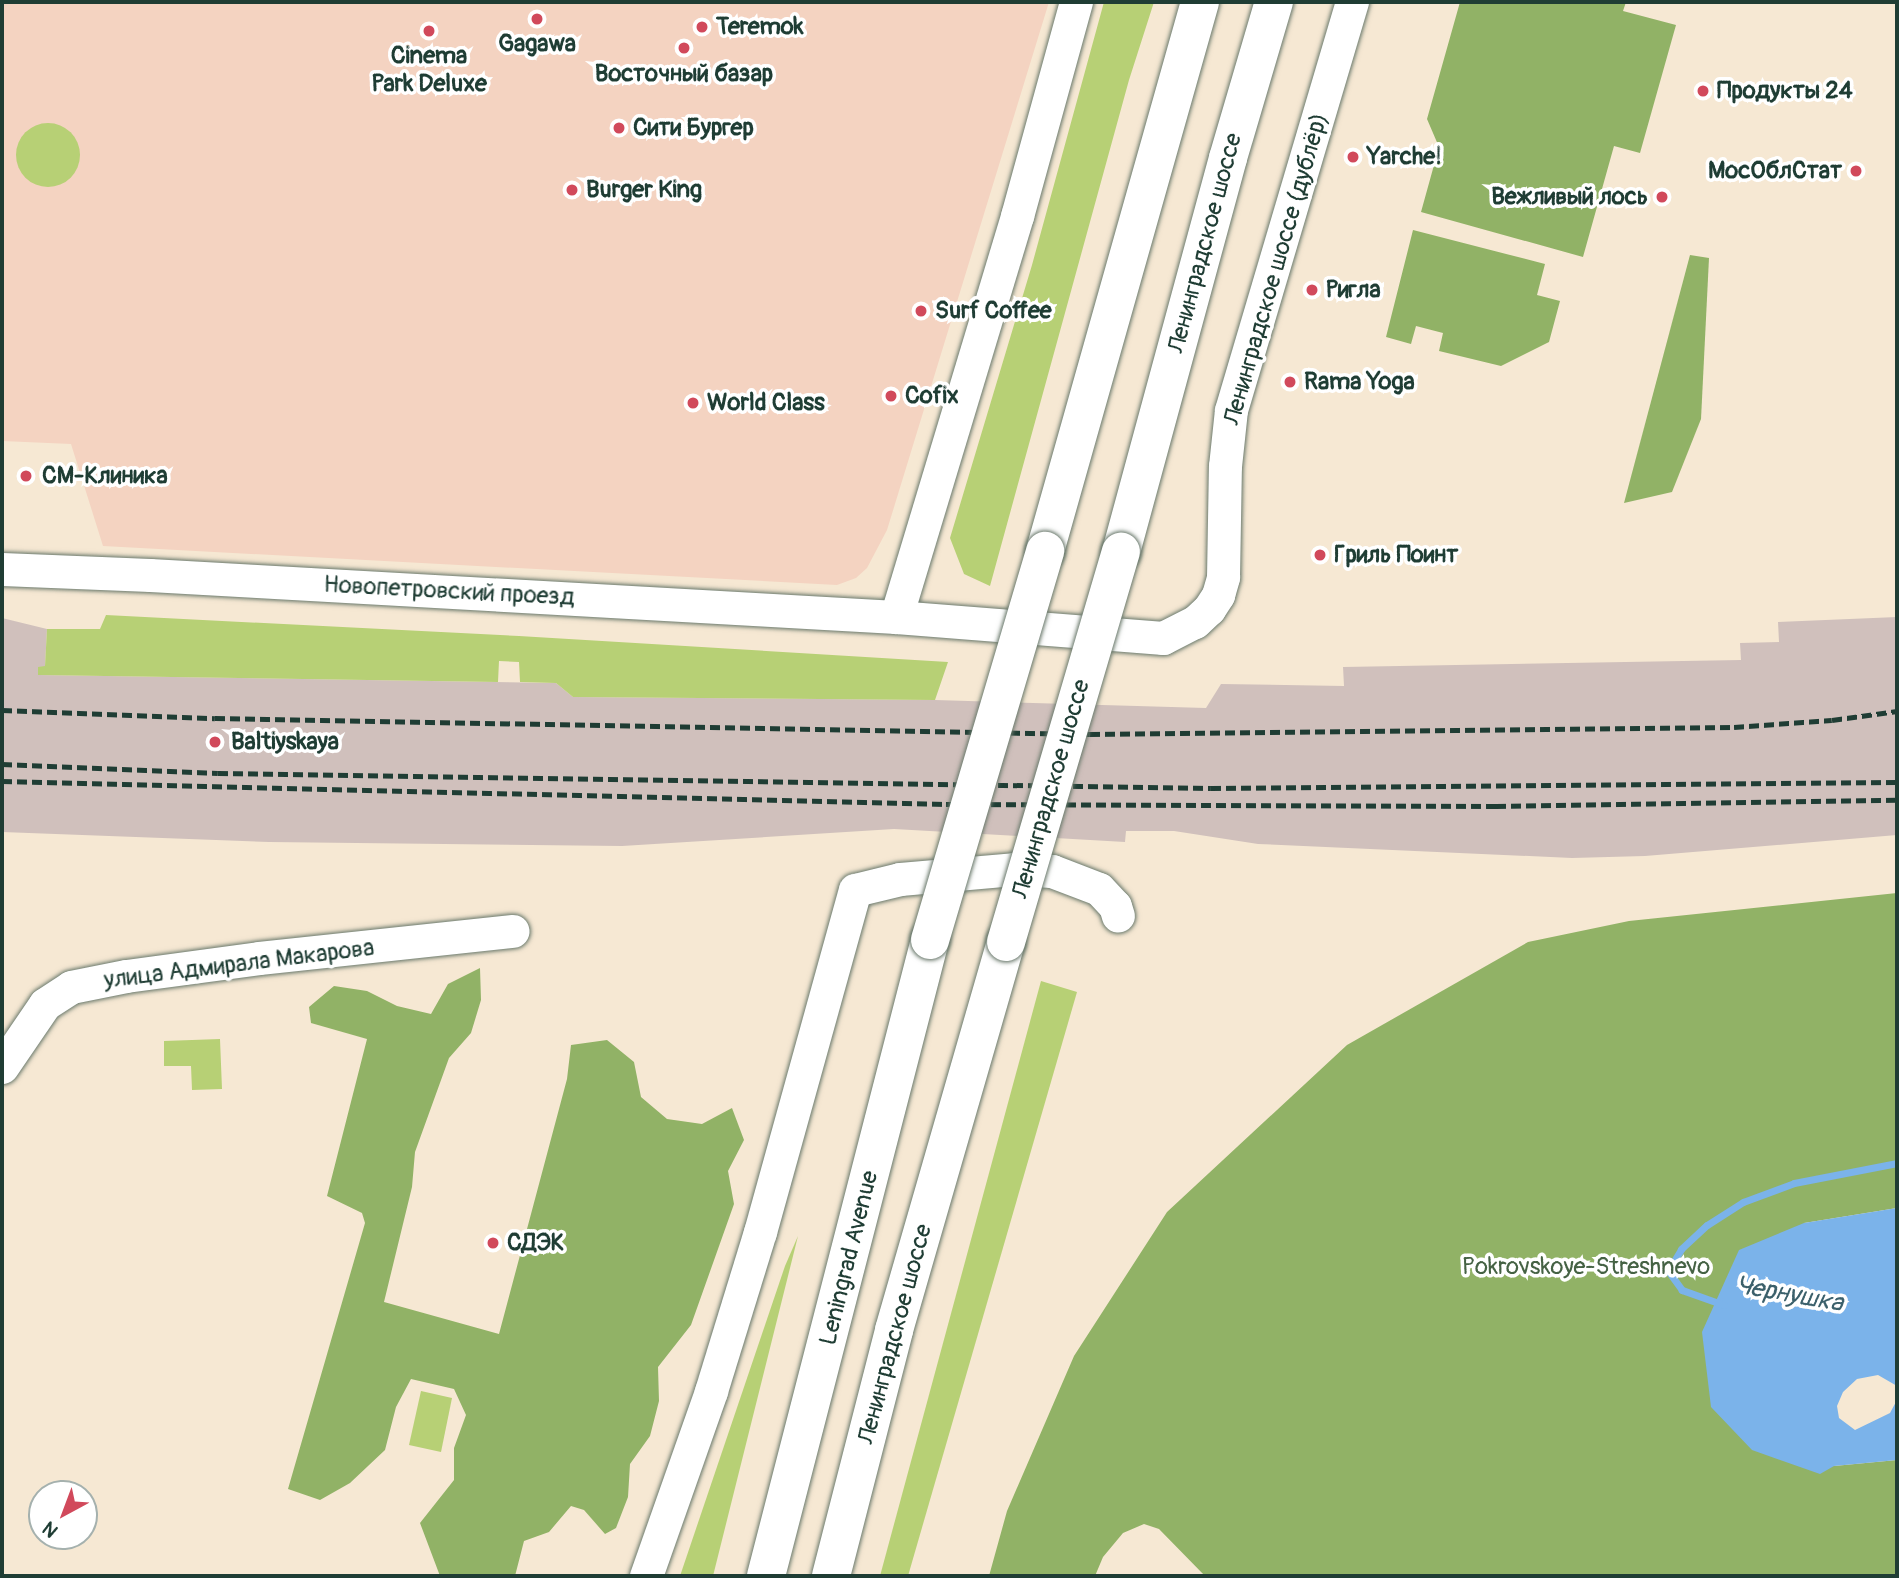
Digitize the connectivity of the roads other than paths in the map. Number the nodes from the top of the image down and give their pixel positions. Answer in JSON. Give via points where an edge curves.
{"nodes":[{"id":1,"x":1076,"y":2,"type":"edge"},
{"id":2,"x":1185,"y":2,"type":"edge"},
{"id":3,"x":1200,"y":2,"type":"edge"},
{"id":4,"x":1274,"y":2,"type":"edge"},
{"id":5,"x":1352,"y":2,"type":"edge"},
{"id":6,"x":1186,"y":50,"type":"junction"},
{"id":7,"x":2,"y":569,"type":"edge"},
{"id":8,"x":895,"y":617,"type":"junction"},
{"id":9,"x":1118,"y":916,"type":"dead end"},
{"id":10,"x":513,"y":930,"type":"dead end"},
{"id":11,"x":2,"y":1067,"type":"edge"},
{"id":12,"x":646,"y":1576,"type":"edge"},
{"id":13,"x":766,"y":1576,"type":"edge"},
{"id":14,"x":831,"y":1576,"type":"edge"}],
"edges":[{"from":1,"to":8,"type":"street","via":[[1017,216]]},
{"from":2,"to":6,"type":"street"},
{"from":3,"to":6,"type":"main road"},
{"from":4,"to":14,"type":"main road","name":"Ленинградское шоссе","bridge":true,"via":[[1121,552],[894,1330]]},
{"from":5,"to":8,"type":"street","name":"Ленинградское шоссе (дублёр)","via":[[1231,410],[1225,466],[1226,540],[1218,595],[1195,622],[1163,638]]},
{"from":6,"to":13,"type":"main road","name":"Leningrad Avenue","bridge":true,"via":[[930,940]]},
{"from":7,"to":8,"type":"street","name":"Новопетровский проезд"},
{"from":9,"to":12,"type":"street","via":[[1115,905],[1098,889],[1052,871],[1014,869],[900,879],[855,890],[760,1232]]},
{"from":10,"to":11,"type":"street","name":"улица Адмирала Макарова","via":[[259,958],[71,987],[45,1004]]}]}
